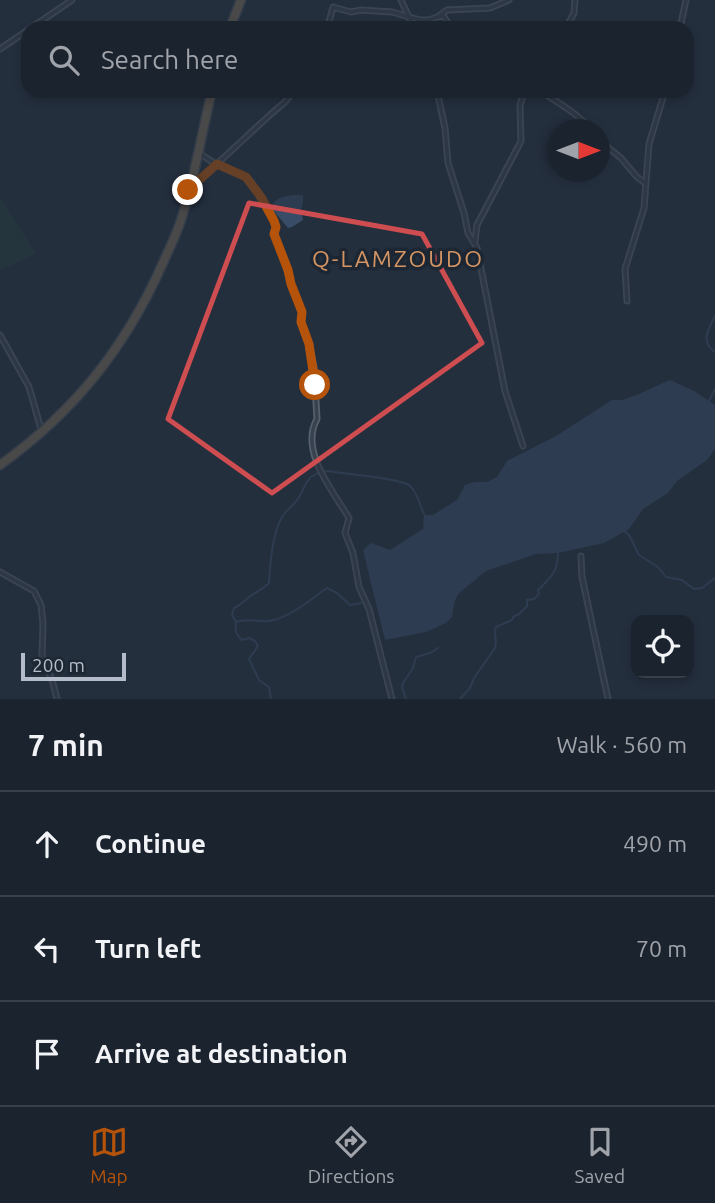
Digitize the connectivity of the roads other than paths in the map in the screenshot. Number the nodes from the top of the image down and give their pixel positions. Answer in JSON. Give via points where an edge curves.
{"nodes":[{"id":1,"x":72,"y":0,"type":"edge"},
{"id":2,"x":241,"y":0,"type":"edge"},
{"id":3,"x":401,"y":0,"type":"edge"},
{"id":4,"x":509,"y":0,"type":"edge"},
{"id":5,"x":575,"y":0,"type":"edge"},
{"id":6,"x":685,"y":0,"type":"edge"},
{"id":7,"x":440,"y":15,"type":"junction"},
{"id":8,"x":409,"y":17,"type":"junction"},
{"id":9,"x":41,"y":21,"type":"edge"},
{"id":10,"x":233,"y":21,"type":"edge"},
{"id":11,"x":329,"y":21,"type":"edge"},
{"id":12,"x":411,"y":21,"type":"edge"},
{"id":13,"x":447,"y":21,"type":"edge"},
{"id":14,"x":570,"y":21,"type":"edge"},
{"id":15,"x":681,"y":21,"type":"edge"},
{"id":16,"x":21,"y":35,"type":"edge"},
{"id":17,"x":0,"y":49,"type":"edge"},
{"id":18,"x":210,"y":98,"type":"edge"},
{"id":19,"x":288,"y":98,"type":"edge"},
{"id":20,"x":439,"y":98,"type":"edge"},
{"id":21,"x":522,"y":98,"type":"edge"},
{"id":22,"x":550,"y":98,"type":"edge"},
{"id":23,"x":663,"y":98,"type":"edge"},
{"id":24,"x":580,"y":119,"type":"edge"},
{"id":25,"x":610,"y":149,"type":"edge"},
{"id":26,"x":197,"y":152,"type":"junction"},
{"id":27,"x":217,"y":164,"type":"junction"},
{"id":28,"x":645,"y":183,"type":"junction"},
{"id":29,"x":188,"y":190,"type":"junction"},
{"id":30,"x":475,"y":243,"type":"junction"},
{"id":31,"x":627,"y":301,"type":"dead end"},
{"id":32,"x":0,"y":335,"type":"edge"},
{"id":33,"x":42,"y":432,"type":"junction"},
{"id":34,"x":523,"y":446,"type":"dead end"},
{"id":35,"x":0,"y":465,"type":"edge"},
{"id":36,"x":581,"y":556,"type":"dead end"},
{"id":37,"x":0,"y":572,"type":"edge"},
{"id":38,"x":57,"y":699,"type":"edge"},
{"id":39,"x":392,"y":699,"type":"edge"},
{"id":40,"x":608,"y":699,"type":"edge"}],
"edges":[{"from":1,"to":9,"type":"street"},
{"from":2,"to":10,"type":"highway"},
{"from":3,"to":8,"type":"street"},
{"from":4,"to":7,"type":"street","via":[[490,8],[447,9]]},
{"from":5,"to":14,"type":"street"},
{"from":6,"to":15,"type":"street"},
{"from":7,"to":8,"type":"street","via":[[429,20]]},
{"from":7,"to":13,"type":"street"},
{"from":8,"to":11,"type":"street","via":[[333,7]]},
{"from":8,"to":12,"type":"street"},
{"from":16,"to":17,"type":"street"},
{"from":18,"to":26,"type":"highway"},
{"from":19,"to":27,"type":"street"},
{"from":20,"to":30,"type":"street","via":[[448,163]]},
{"from":21,"to":30,"type":"street","via":[[519,145],[477,225]]},
{"from":22,"to":24,"type":"street"},
{"from":23,"to":28,"type":"street","via":[[649,144]]},
{"from":25,"to":28,"type":"street"},
{"from":26,"to":27,"type":"street"},
{"from":26,"to":29,"type":"highway"},
{"from":27,"to":29,"type":"street"},
{"from":27,"to":39,"type":"street","via":[[246,177],[276,227],[274,234],[302,312],[314,367],[317,419],[313,449],[349,519],[345,533]]},
{"from":28,"to":31,"type":"street","via":[[644,208],[625,269]]},
{"from":29,"to":33,"type":"highway","via":[[179,226],[128,331],[86,388]]},
{"from":30,"to":34,"type":"street","via":[[506,391]]},
{"from":32,"to":33,"type":"street","via":[[29,387]]},
{"from":33,"to":35,"type":"highway"},
{"from":36,"to":40,"type":"street"},
{"from":37,"to":38,"type":"street","via":[[34,591],[41,605],[41,655]]}]}
